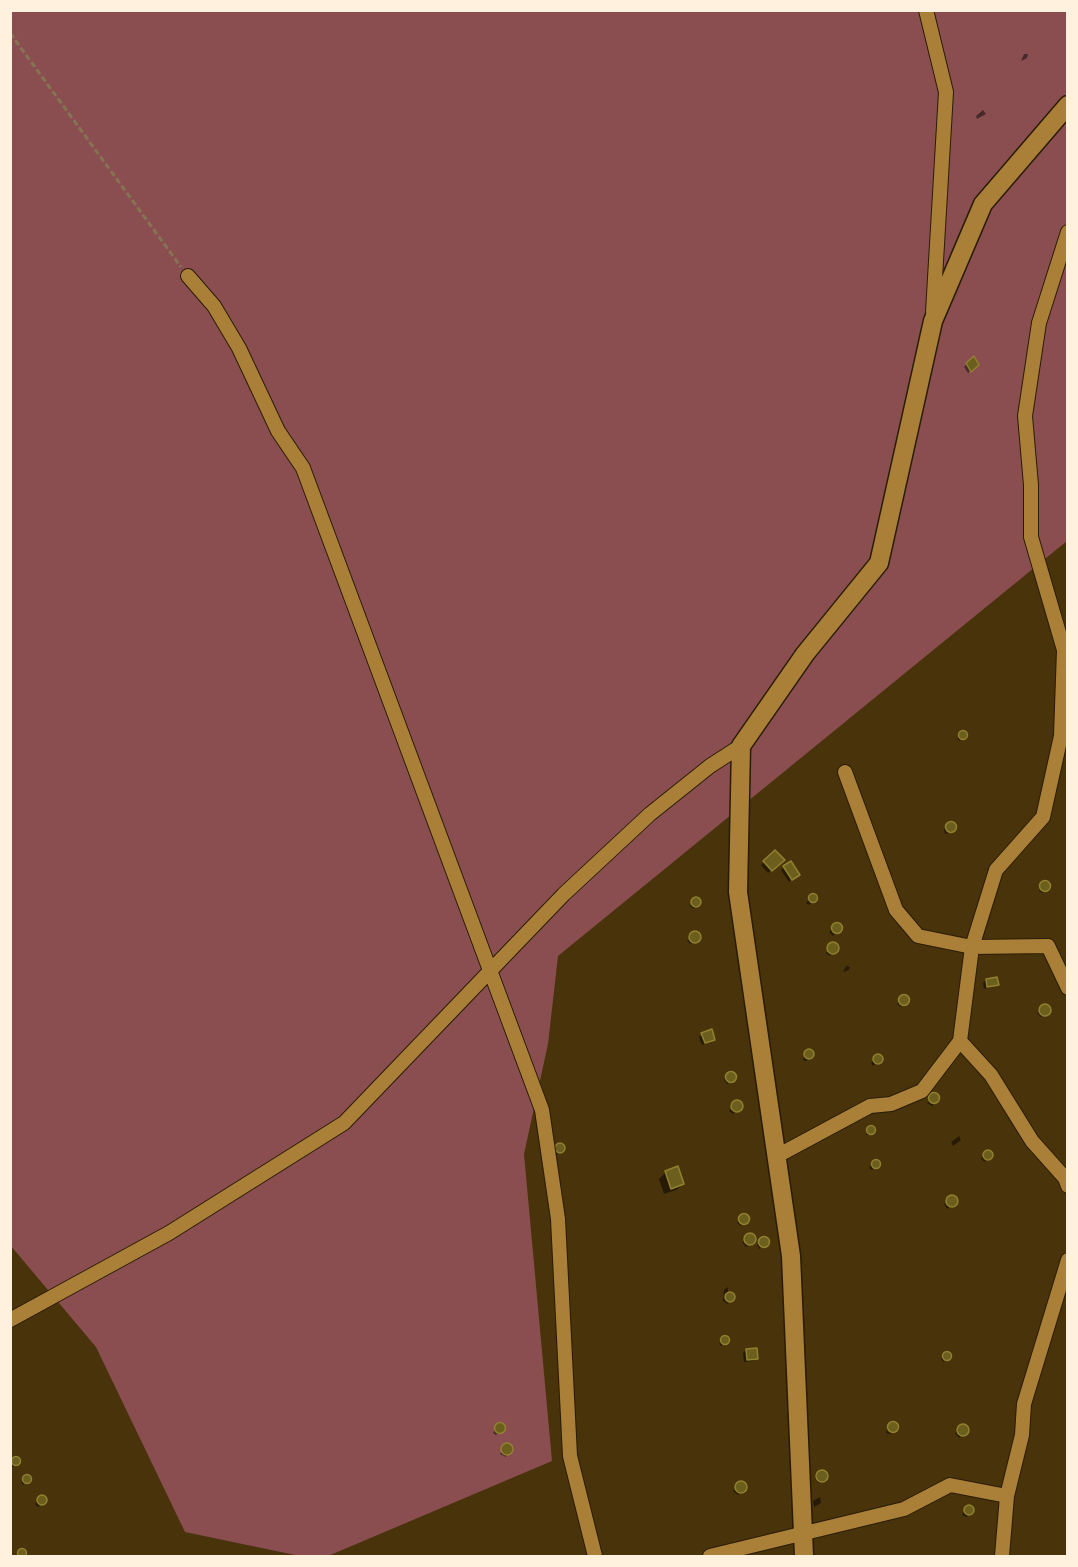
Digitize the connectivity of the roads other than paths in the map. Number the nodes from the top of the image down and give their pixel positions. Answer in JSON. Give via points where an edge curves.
{"nodes":[{"id":1,"x":926,"y":10,"type":"edge"},
{"id":2,"x":1068,"y":105,"type":"edge"},
{"id":3,"x":1068,"y":232,"type":"edge"},
{"id":4,"x":188,"y":276,"type":"road end"},
{"id":5,"x":933,"y":321,"type":"junction"},
{"id":6,"x":741,"y":746,"type":"junction"},
{"id":7,"x":845,"y":772,"type":"dead end"},
{"id":8,"x":972,"y":947,"type":"junction"},
{"id":9,"x":491,"y":972,"type":"junction"},
{"id":10,"x":1068,"y":988,"type":"edge"},
{"id":11,"x":960,"y":1041,"type":"junction"},
{"id":12,"x":777,"y":1156,"type":"junction"},
{"id":13,"x":1067,"y":1180,"type":"edge"},
{"id":14,"x":1068,"y":1260,"type":"edge"},
{"id":15,"x":10,"y":1320,"type":"edge"},
{"id":16,"x":1007,"y":1496,"type":"junction"},
{"id":17,"x":803,"y":1534,"type":"junction"},
{"id":18,"x":595,"y":1557,"type":"edge"},
{"id":19,"x":710,"y":1557,"type":"edge"},
{"id":20,"x":804,"y":1557,"type":"edge"},
{"id":21,"x":1002,"y":1557,"type":"edge"}],
"edges":[{"from":1,"to":5,"type":"street","via":[[946,92]]},
{"from":2,"to":5,"type":"main road","via":[[983,204]]},
{"from":3,"to":8,"type":"street","via":[[1039,323],[1025,416],[1032,485],[1031,537],[1064,650],[1061,736],[1043,817],[996,870]]},
{"from":4,"to":9,"type":"street","via":[[214,306],[239,348],[278,431],[303,468]]},
{"from":5,"to":6,"type":"main road","via":[[879,563],[805,654]]},
{"from":6,"to":9,"type":"street","via":[[650,814],[564,894]]},
{"from":6,"to":12,"type":"main road","via":[[738,892]]},
{"from":7,"to":8,"type":"street","via":[[896,910],[918,936]]},
{"from":8,"to":10,"type":"street","via":[[1048,946]]},
{"from":8,"to":11,"type":"street"},
{"from":9,"to":15,"type":"street","via":[[345,1123],[169,1233]]},
{"from":9,"to":18,"type":"street","via":[[542,1110],[558,1220],[570,1456]]},
{"from":11,"to":12,"type":"street","via":[[922,1091],[891,1104],[870,1106]]},
{"from":11,"to":13,"type":"street","via":[[991,1076],[1032,1141]]},
{"from":12,"to":17,"type":"main road","via":[[791,1256]]},
{"from":14,"to":16,"type":"street","via":[[1024,1404],[1022,1435]]},
{"from":16,"to":17,"type":"street","via":[[950,1485],[904,1509]]},
{"from":16,"to":21,"type":"street"},
{"from":17,"to":19,"type":"street"},
{"from":17,"to":20,"type":"main road"}]}
